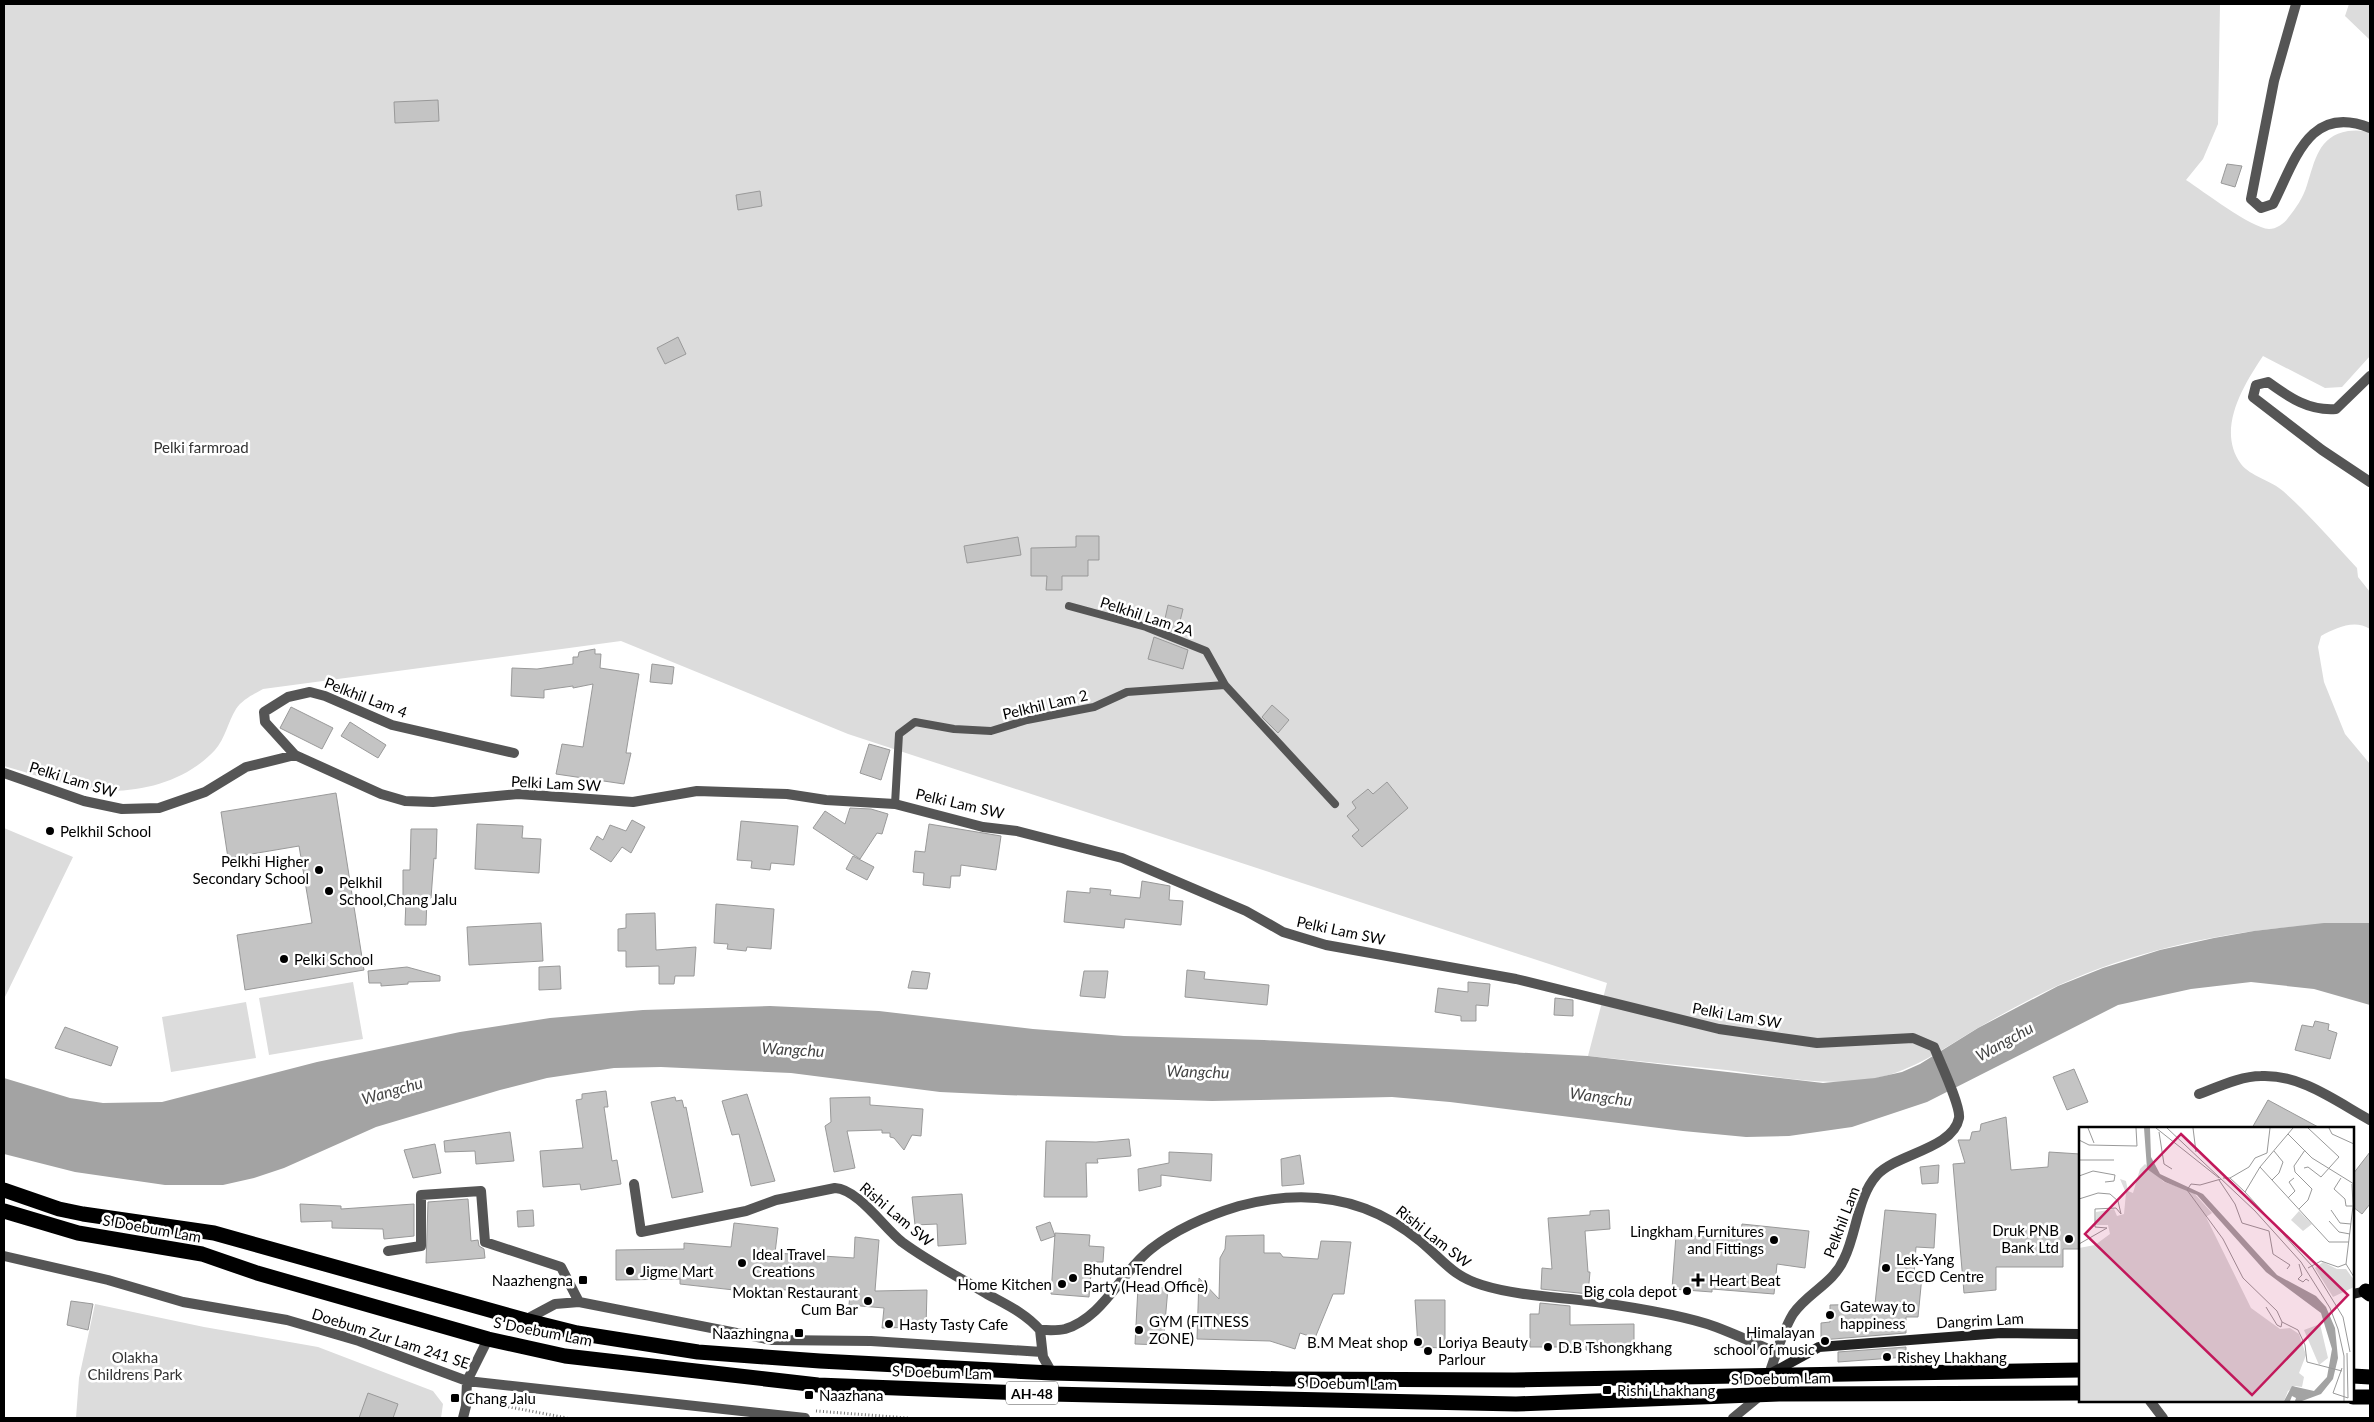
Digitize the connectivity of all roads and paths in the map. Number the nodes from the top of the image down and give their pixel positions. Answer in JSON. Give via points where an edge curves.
{"nodes":[{"id":1,"x":2296,"y":4,"type":"edge"},
{"id":2,"x":2370,"y":128,"type":"edge"},
{"id":3,"x":2370,"y":376,"type":"edge"},
{"id":4,"x":2370,"y":482,"type":"edge"},
{"id":5,"x":1070,"y":606,"type":"dead end"},
{"id":6,"x":1225,"y":685,"type":"junction"},
{"id":7,"x":514,"y":752,"type":"dead end"},
{"id":8,"x":295,"y":755,"type":"junction"},
{"id":9,"x":4,"y":773,"type":"edge"},
{"id":10,"x":895,"y":804,"type":"junction"},
{"id":11,"x":1335,"y":804,"type":"dead end"},
{"id":12,"x":2199,"y":1094,"type":"dead end"},
{"id":13,"x":1957,"y":1104,"type":"joint"},
{"id":14,"x":2370,"y":1120,"type":"edge"},
{"id":15,"x":634,"y":1184,"type":"dead end"},
{"id":16,"x":4,"y":1190,"type":"edge"},
{"id":17,"x":4,"y":1211,"type":"edge"},
{"id":18,"x":388,"y":1251,"type":"dead end"},
{"id":19,"x":4,"y":1256,"type":"edge"},
{"id":20,"x":579,"y":1302,"type":"junction"},
{"id":21,"x":525,"y":1320,"type":"junction"},
{"id":22,"x":1040,"y":1330,"type":"junction"},
{"id":23,"x":2079,"y":1334,"type":"edge"},
{"id":24,"x":488,"y":1339,"type":"junction"},
{"id":25,"x":1042,"y":1352,"type":"junction"},
{"id":26,"x":1777,"y":1353,"type":"junction"},
{"id":27,"x":2079,"y":1370,"type":"edge"},
{"id":28,"x":1052,"y":1373,"type":"junction"},
{"id":29,"x":1769,"y":1374,"type":"junction"},
{"id":30,"x":2354,"y":1376,"type":"edge"},
{"id":31,"x":2370,"y":1377,"type":"edge"},
{"id":32,"x":467,"y":1380,"type":"junction"},
{"id":33,"x":2079,"y":1393,"type":"edge"},
{"id":34,"x":1762,"y":1395,"type":"junction"},
{"id":35,"x":2354,"y":1397,"type":"edge"},
{"id":36,"x":2370,"y":1397,"type":"edge"},
{"id":37,"x":2151,"y":1402,"type":"edge"},
{"id":38,"x":463,"y":1418,"type":"edge"},
{"id":39,"x":805,"y":1418,"type":"edge"},
{"id":40,"x":1733,"y":1418,"type":"edge"},
{"id":41,"x":2163,"y":1418,"type":"edge"}],
"edges":[{"from":1,"to":2,"type":"street","via":[[2274,81],[2251,199],[2260,208],[2273,204],[2308,137],[2328,122],[2355,122]]},
{"from":3,"to":4,"type":"street","via":[[2336,409],[2320,410],[2306,406],[2268,382],[2256,385],[2253,397]]},
{"from":5,"to":6,"type":"lane","name":"Pelkhil Lam 2A","via":[[1146,627],[1206,651]]},
{"from":6,"to":10,"type":"lane","name":"Pelkhil Lam 2","via":[[1127,692],[1094,708],[1028,720],[991,731],[915,722],[899,734]]},
{"from":6,"to":11,"type":"lane"},
{"from":7,"to":8,"type":"street","name":"Pelkhil Lam 4","via":[[392,725],[310,692],[288,697],[264,712],[265,722]]},
{"from":8,"to":9,"type":"street","name":"Pelki Lam SW","via":[[246,767],[205,792],[159,808],[122,809],[84,801]]},
{"from":8,"to":10,"type":"street","name":"Pelki Lam SW","via":[[381,794],[405,801],[433,802],[518,794],[633,802],[697,791],[787,794]]},
{"from":10,"to":13,"type":"street","name":"Pelki Lam SW","via":[[1122,858],[1246,911],[1283,932],[1326,945],[1516,979],[1720,1029],[1817,1043],[1913,1038],[1934,1047]]},
{"from":12,"to":14,"type":"street","via":[[2260,1076],[2280,1076],[2297,1080]]},
{"from":13,"to":26,"type":"street","name":"Pelkhil Lam","via":[[1960,1117],[1951,1132],[1935,1145],[1890,1164],[1876,1176],[1862,1201],[1857,1224],[1840,1267],[1834,1277],[1793,1314]]},
{"from":15,"to":22,"type":"street","name":"Rishi Lam SW","via":[[641,1232],[746,1211],[776,1200],[843,1188],[901,1241],[932,1263],[1023,1312]]},
{"from":16,"to":21,"type":"highway","name":"S Doebum Lam","number":"AH-48","via":[[83,1214],[214,1233]]},
{"from":17,"to":24,"type":"highway","name":"S Doebum Lam","number":"AH-48","via":[[78,1233],[202,1254],[257,1273]]},
{"from":18,"to":20,"type":"street","via":[[421,1246],[421,1195],[481,1191],[485,1242],[561,1268]]},
{"from":19,"to":32,"type":"street","name":"Doebum Zur Lam 241 SE","via":[[108,1280],[183,1302],[287,1320],[359,1340]]},
{"from":20,"to":21,"type":"street","via":[[555,1304]]},
{"from":20,"to":25,"type":"street","via":[[772,1340],[871,1341]]},
{"from":21,"to":28,"type":"highway","name":"S Doebum Lam","number":"AH-48","via":[[577,1333],[698,1352]]},
{"from":22,"to":25,"type":"street"},
{"from":22,"to":26,"type":"street","name":"Rishi Lam SW","via":[[1063,1330],[1096,1312],[1120,1280],[1150,1249],[1188,1226],[1239,1206],[1292,1197],[1341,1200],[1388,1218],[1429,1248],[1444,1266],[1462,1279],[1485,1286],[1598,1302],[1706,1324]]},
{"from":23,"to":29,"type":"street","name":"Dangrim Lam","via":[[2001,1333],[1818,1346]]},
{"from":24,"to":32,"type":"street"},
{"from":24,"to":34,"type":"highway","name":"S Doebum Lam","number":"AH-48","via":[[565,1356],[818,1385],[1049,1394],[1516,1404]]},
{"from":25,"to":28,"type":"street"},
{"from":26,"to":29,"type":"street","name":"Pelkhil Lam"},
{"from":27,"to":29,"type":"highway","name":"S Doebum Lam","number":"AH-48"},
{"from":28,"to":29,"type":"highway","name":"S Doebum Lam","number":"AH-48","via":[[1476,1380]]},
{"from":30,"to":31,"type":"highway"},
{"from":32,"to":38,"type":"street"},
{"from":32,"to":39,"type":"street","name":"Doebum Zur Lam 241 SE"},
{"from":33,"to":34,"type":"highway","name":"S Doebum Lam","number":"AH-48"},
{"from":34,"to":40,"type":"street"},
{"from":35,"to":36,"type":"highway"},
{"from":37,"to":41,"type":"street"}]}
